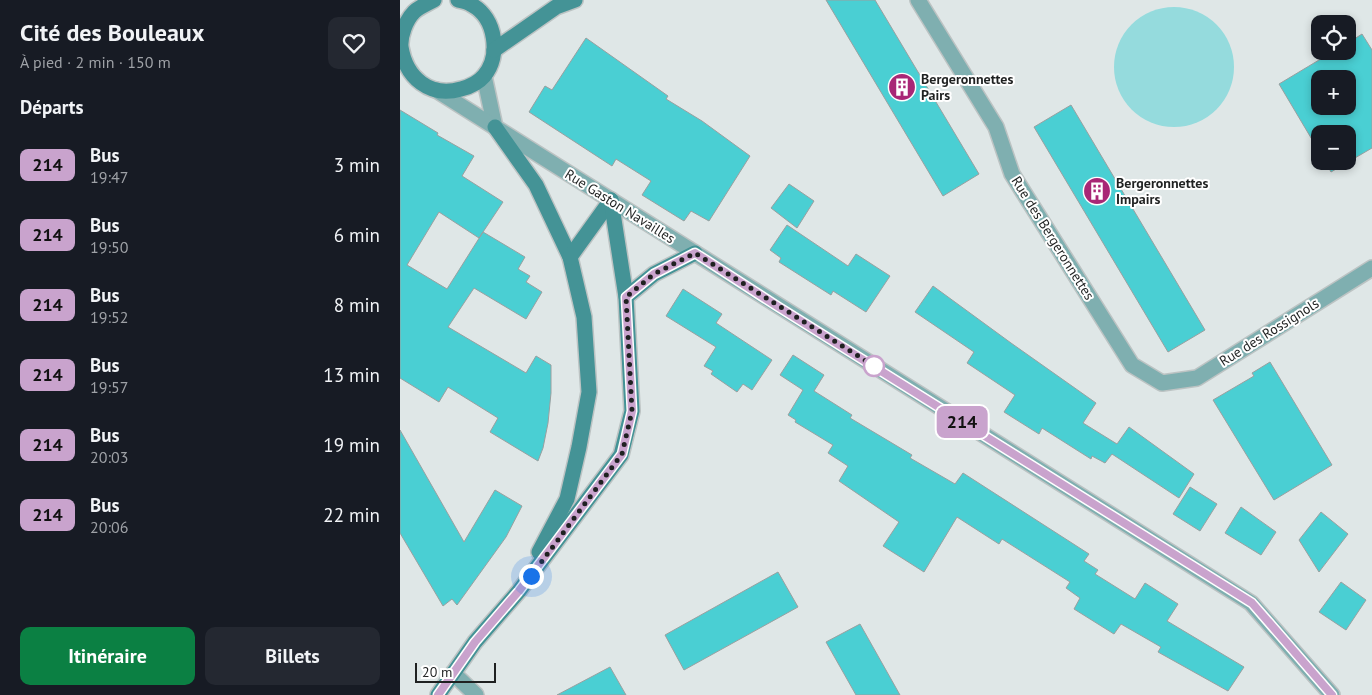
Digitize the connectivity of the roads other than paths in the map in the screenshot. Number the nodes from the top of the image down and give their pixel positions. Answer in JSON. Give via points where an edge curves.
{"nodes":[{"id":1,"x":411,"y":0,"type":"edge"},
{"id":2,"x":458,"y":0,"type":"edge"},
{"id":3,"x":488,"y":0,"type":"edge"},
{"id":4,"x":574,"y":0,"type":"edge"},
{"id":5,"x":918,"y":0,"type":"edge"},
{"id":6,"x":430,"y":2,"type":"edge"},
{"id":7,"x":473,"y":5,"type":"junction"},
{"id":8,"x":494,"y":50,"type":"junction"},
{"id":9,"x":402,"y":58,"type":"edge"},
{"id":10,"x":484,"y":76,"type":"junction"},
{"id":11,"x":436,"y":90,"type":"junction"},
{"id":12,"x":494,"y":127,"type":"junction"},
{"id":13,"x":611,"y":200,"type":"junction"},
{"id":14,"x":695,"y":253,"type":"junction"},
{"id":15,"x":570,"y":257,"type":"junction"},
{"id":16,"x":1372,"y":268,"type":"edge"},
{"id":17,"x":626,"y":297,"type":"junction"},
{"id":18,"x":1162,"y":383,"type":"joint"},
{"id":19,"x":519,"y":591,"type":"junction"},
{"id":20,"x":454,"y":673,"type":"junction"},
{"id":21,"x":438,"y":695,"type":"edge"},
{"id":22,"x":476,"y":695,"type":"edge"},
{"id":23,"x":1332,"y":695,"type":"edge"}],
"edges":[{"from":1,"to":6,"type":"street"},
{"from":2,"to":7,"type":"street"},
{"from":3,"to":7,"type":"street"},
{"from":4,"to":8,"type":"street","via":[[556,7]]},
{"from":5,"to":18,"type":"street","name":"Rue des Bergeronnettes","via":[[996,127],[1012,174],[1132,365]]},
{"from":6,"to":9,"type":"street","via":[[414,12],[404,26]]},
{"from":7,"to":8,"type":"street","via":[[486,18],[493,32]]},
{"from":8,"to":10,"type":"street"},
{"from":9,"to":11,"type":"street","via":[[410,73],[422,84]]},
{"from":10,"to":11,"type":"street","via":[[468,87],[452,92]]},
{"from":10,"to":12,"type":"street"},
{"from":11,"to":12,"type":"street","name":"Rue Gaston Navailles"},
{"from":12,"to":13,"type":"street","name":"Rue Gaston Navailles"},
{"from":12,"to":15,"type":"street","via":[[536,185]]},
{"from":13,"to":14,"type":"street","name":"Rue Gaston Navailles"},
{"from":13,"to":15,"type":"street"},
{"from":13,"to":17,"type":"street"},
{"from":14,"to":17,"type":"street","via":[[654,274]]},
{"from":14,"to":23,"type":"street","name":"Rue Gaston Navailles","via":[[1252,603]]},
{"from":15,"to":19,"type":"street","via":[[584,316],[588,392],[567,499]]},
{"from":16,"to":18,"type":"street","name":"Rue des Rossignols","via":[[1197,378]]},
{"from":17,"to":19,"type":"street","via":[[632,411],[622,454]]},
{"from":19,"to":20,"type":"street","via":[[475,642]]},
{"from":20,"to":21,"type":"street"},
{"from":20,"to":22,"type":"street"}]}
